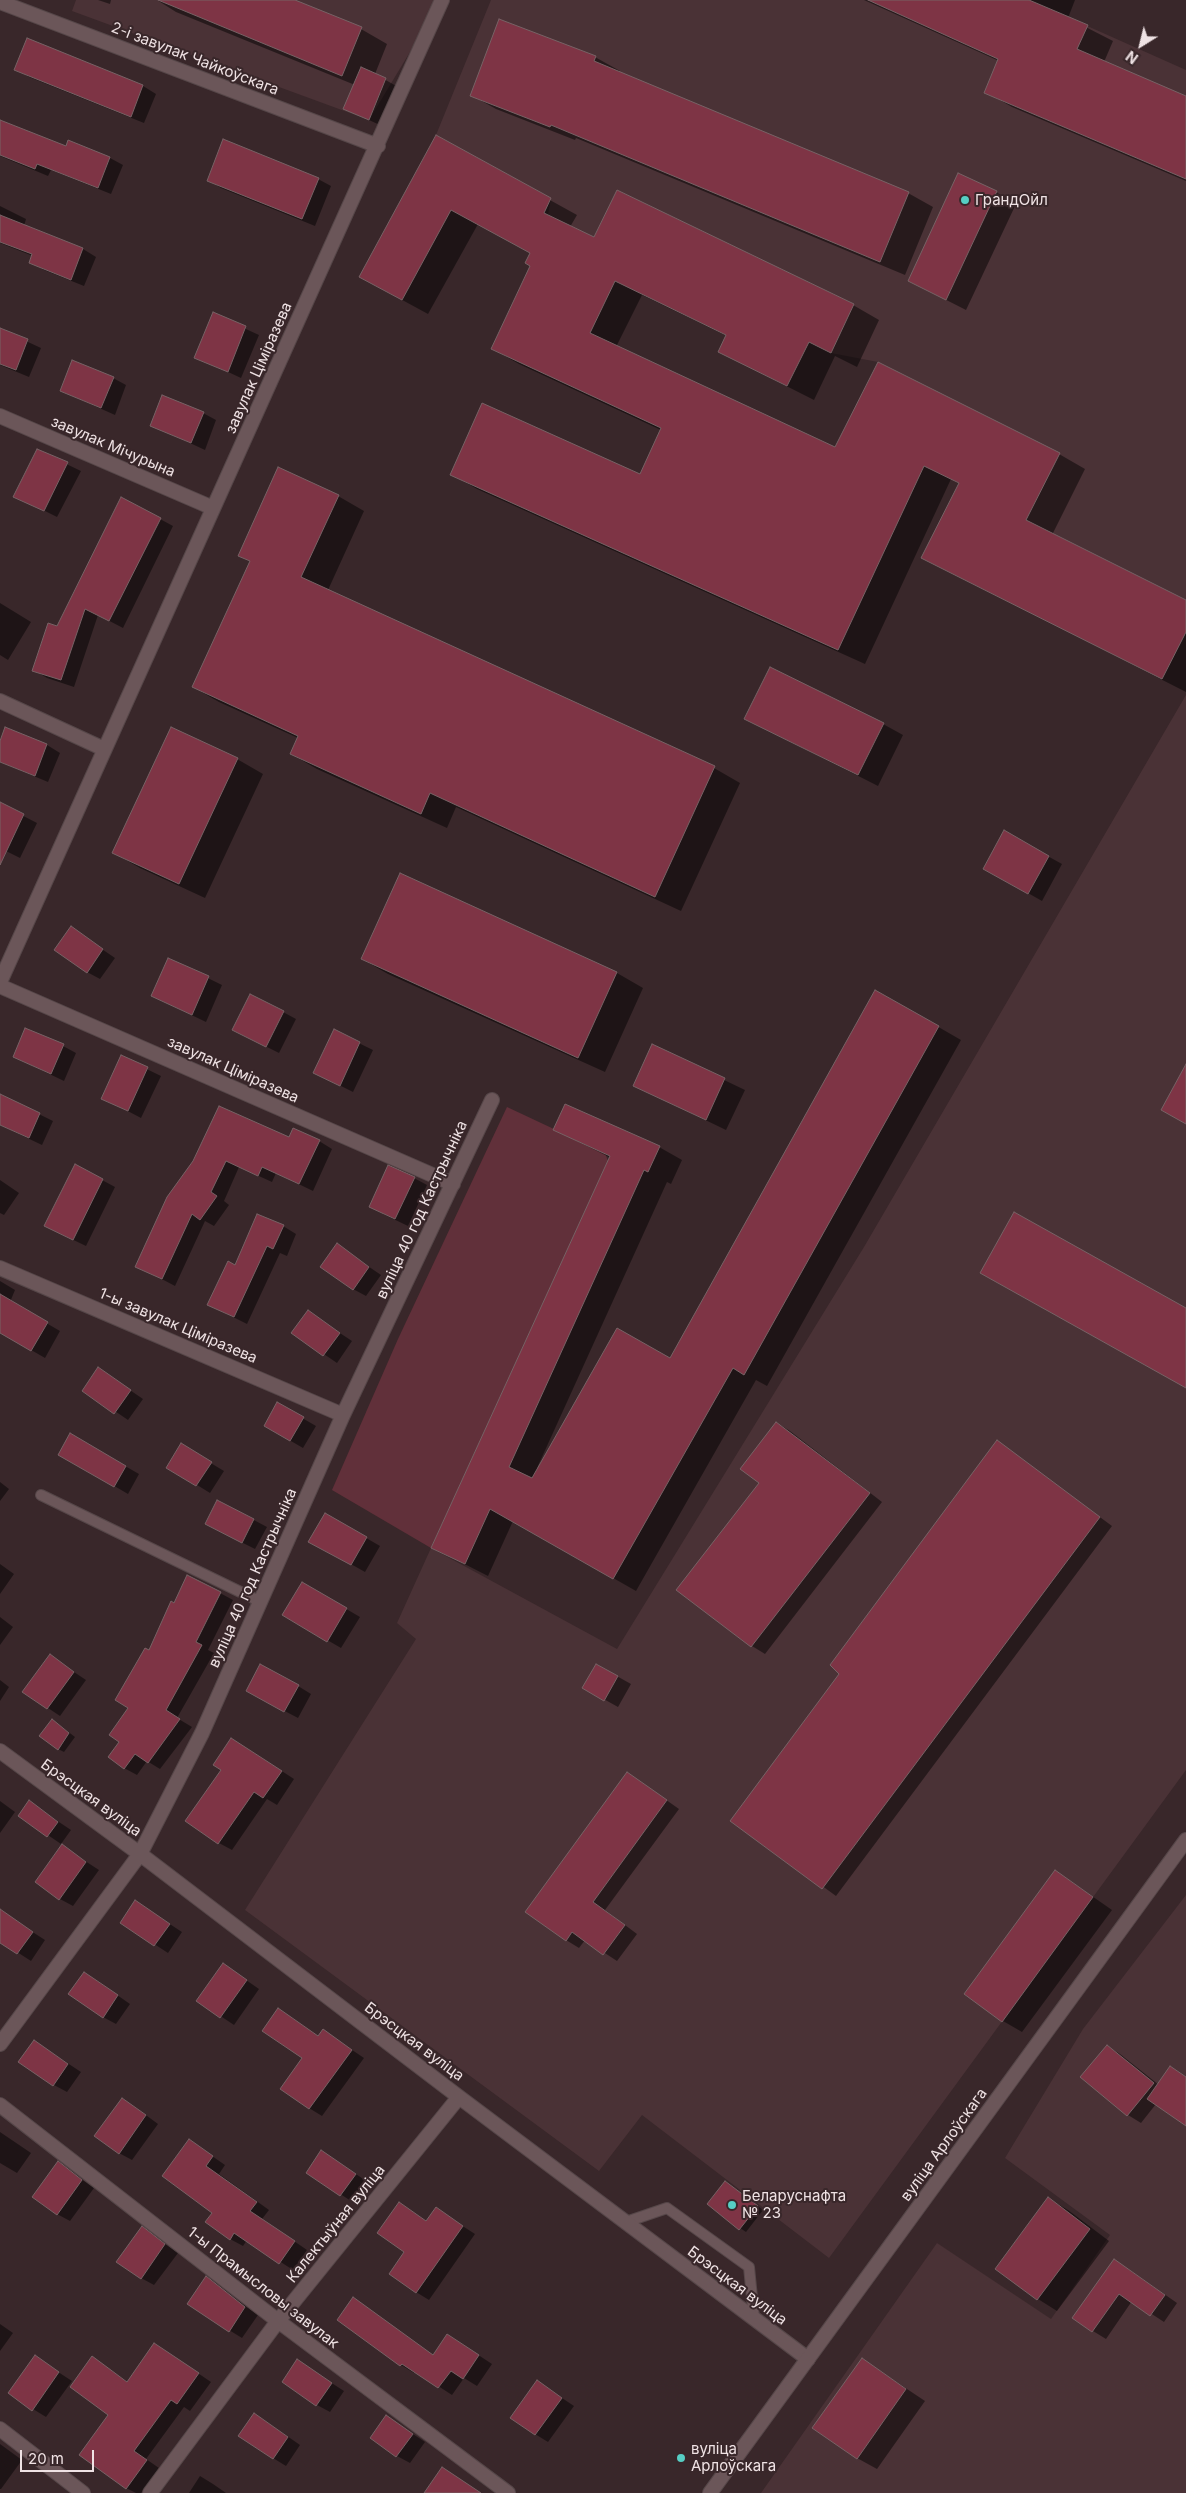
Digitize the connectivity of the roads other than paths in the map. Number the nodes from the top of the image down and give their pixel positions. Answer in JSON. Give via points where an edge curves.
{"nodes":[{"id":1,"x":442,"y":0,"type":"edge"},
{"id":2,"x":0,"y":2,"type":"edge"},
{"id":3,"x":378,"y":146,"type":"junction"},
{"id":4,"x":0,"y":416,"type":"edge"},
{"id":5,"x":213,"y":508,"type":"junction"},
{"id":6,"x":0,"y":701,"type":"edge"},
{"id":7,"x":104,"y":749,"type":"junction"},
{"id":8,"x":0,"y":984,"type":"edge"},
{"id":9,"x":492,"y":1100,"type":"dead end"},
{"id":10,"x":453,"y":1184,"type":"junction"},
{"id":11,"x":0,"y":1268,"type":"edge"},
{"id":12,"x":342,"y":1415,"type":"junction"},
{"id":13,"x":41,"y":1495,"type":"dead end"},
{"id":14,"x":261,"y":1602,"type":"junction"},
{"id":15,"x":0,"y":1751,"type":"edge"},
{"id":16,"x":1186,"y":1840,"type":"edge"},
{"id":17,"x":140,"y":1854,"type":"junction"},
{"id":18,"x":0,"y":2044,"type":"edge"},
{"id":19,"x":459,"y":2097,"type":"junction"},
{"id":20,"x":0,"y":2105,"type":"edge"},
{"id":21,"x":626,"y":2222,"type":"junction"},
{"id":22,"x":754,"y":2318,"type":"junction"},
{"id":23,"x":278,"y":2321,"type":"junction"},
{"id":24,"x":808,"y":2359,"type":"junction"},
{"id":25,"x":0,"y":2429,"type":"edge"},
{"id":26,"x":83,"y":2493,"type":"edge"},
{"id":27,"x":150,"y":2493,"type":"edge"},
{"id":28,"x":508,"y":2493,"type":"edge"},
{"id":29,"x":710,"y":2493,"type":"edge"}],
"edges":[{"from":1,"to":3,"type":"street","name":"завулак Ціміразева"},
{"from":2,"to":3,"type":"street","name":"2-і завулак Чайкоўскага"},
{"from":3,"to":5,"type":"street","name":"завулак Ціміразева"},
{"from":4,"to":5,"type":"street","name":"завулак Мічурына"},
{"from":5,"to":7,"type":"street","name":"завулак Ціміразева"},
{"from":6,"to":7,"type":"street"},
{"from":7,"to":8,"type":"street","name":"завулак Ціміразева"},
{"from":8,"to":10,"type":"street","name":"завулак Ціміразева"},
{"from":9,"to":10,"type":"street","name":"вуліца 40 год Кастрычніка"},
{"from":10,"to":12,"type":"street","name":"вуліца 40 год Кастрычніка"},
{"from":11,"to":12,"type":"street","name":"1-ы завулак Ціміразева"},
{"from":12,"to":14,"type":"street","name":"вуліца 40 год Кастрычніка"},
{"from":13,"to":14,"type":"lane"},
{"from":14,"to":17,"type":"street","name":"вуліца 40 год Кастрычніка","via":[[202,1733]]},
{"from":15,"to":17,"type":"street","name":"Брэсцкая вуліца"},
{"from":16,"to":24,"type":"street","name":"вуліца Арлоўскага"},
{"from":17,"to":18,"type":"street","name":"вуліца 40 год Кастрычніка"},
{"from":17,"to":19,"type":"street","name":"Брэсцкая вуліца"},
{"from":19,"to":21,"type":"street","name":"Брэсцкая вуліца"},
{"from":19,"to":23,"type":"street","name":"Калектыўная вуліца"},
{"from":20,"to":23,"type":"street","name":"1-ы Прамысловы завулак"},
{"from":21,"to":22,"type":"street","name":"Брэсцкая вуліца"},
{"from":21,"to":22,"type":"lane","via":[[667,2208],[749,2267]]},
{"from":22,"to":24,"type":"street","name":"Брэсцкая вуліца"},
{"from":23,"to":27,"type":"street","name":"Калектыўная вуліца"},
{"from":23,"to":28,"type":"street","name":"1-ы Прамысловы завулак"},
{"from":24,"to":29,"type":"street","name":"вуліца Арлоўскага"},
{"from":25,"to":26,"type":"street"}]}
